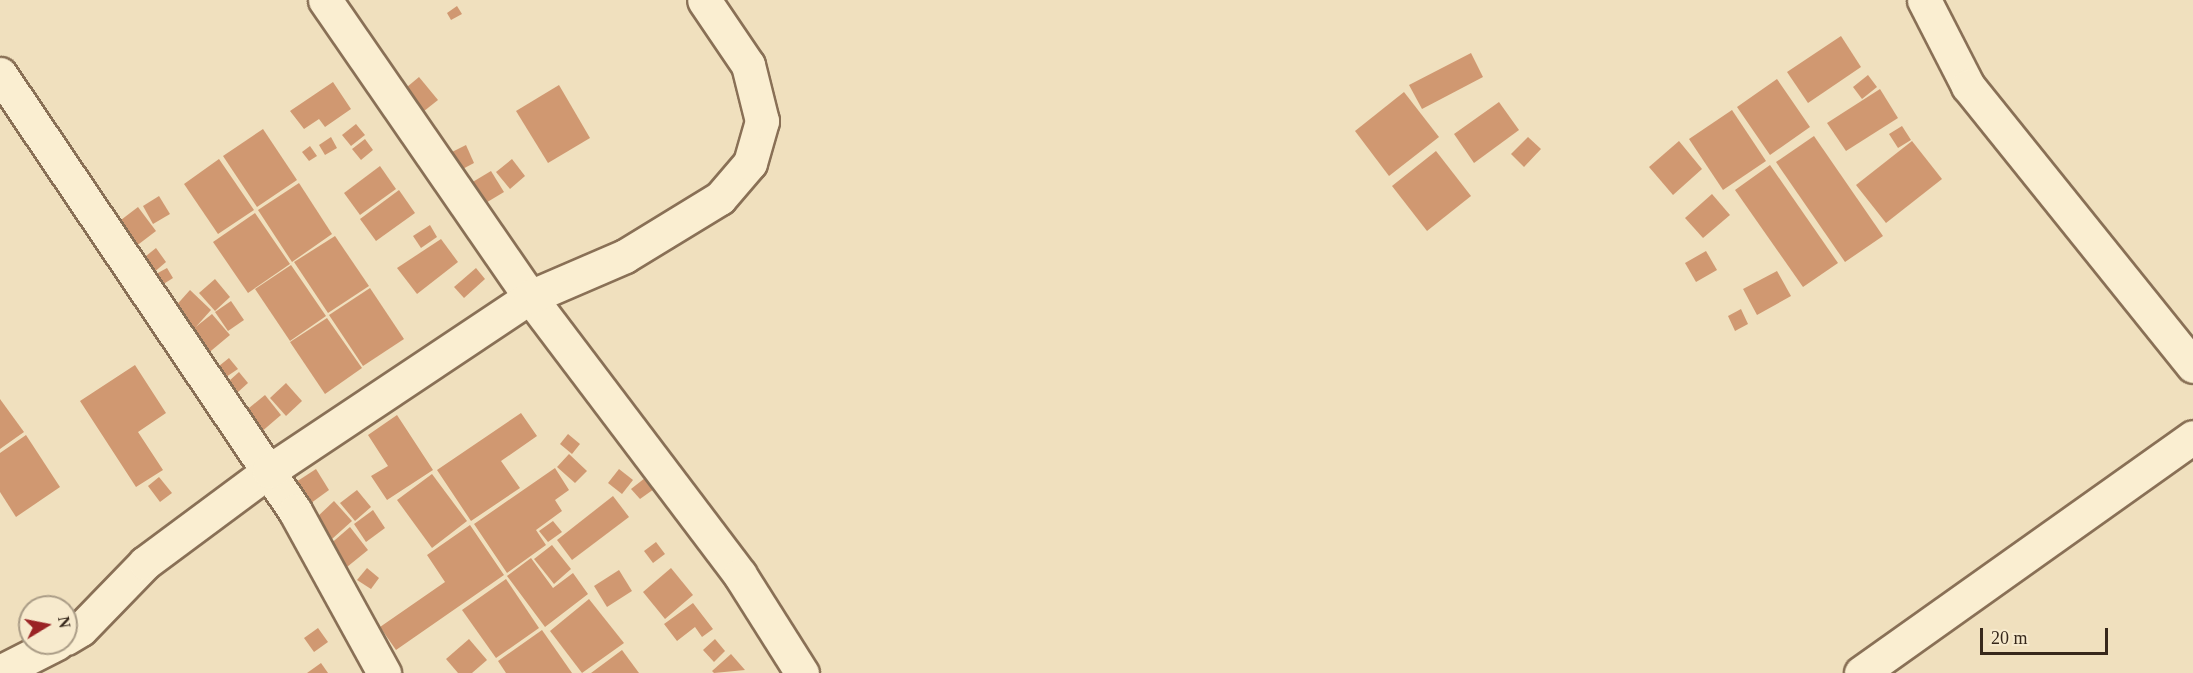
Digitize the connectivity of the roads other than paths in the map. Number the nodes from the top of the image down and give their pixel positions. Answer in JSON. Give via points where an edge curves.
{"nodes":[{"id":1,"x":326,"y":0,"type":"edge"},
{"id":2,"x":704,"y":0,"type":"edge"},
{"id":3,"x":1924,"y":0,"type":"edge"},
{"id":4,"x":0,"y":74,"type":"edge"},
{"id":5,"x":530,"y":297,"type":"junction"},
{"id":6,"x":2193,"y":366,"type":"edge"},
{"id":7,"x":2193,"y":437,"type":"edge"},
{"id":8,"x":269,"y":471,"type":"junction"},
{"id":9,"x":78,"y":631,"type":"edge"},
{"id":10,"x":31,"y":655,"type":"edge"},
{"id":11,"x":5,"y":667,"type":"edge"},
{"id":12,"x":384,"y":673,"type":"edge"},
{"id":13,"x":802,"y":673,"type":"edge"},
{"id":14,"x":1861,"y":673,"type":"edge"}],
"edges":[{"from":1,"to":5,"type":"street"},
{"from":2,"to":5,"type":"street","via":[[748,65],[762,121],[750,163],[720,198],[625,256]]},
{"from":3,"to":6,"type":"street","via":[[1968,86]]},
{"from":4,"to":8,"type":"street"},
{"from":5,"to":8,"type":"street"},
{"from":5,"to":13,"type":"street","via":[[740,575]]},
{"from":7,"to":14,"type":"street"},
{"from":8,"to":9,"type":"street","via":[[145,563]]},
{"from":8,"to":12,"type":"street"},
{"from":10,"to":11,"type":"street"}]}
